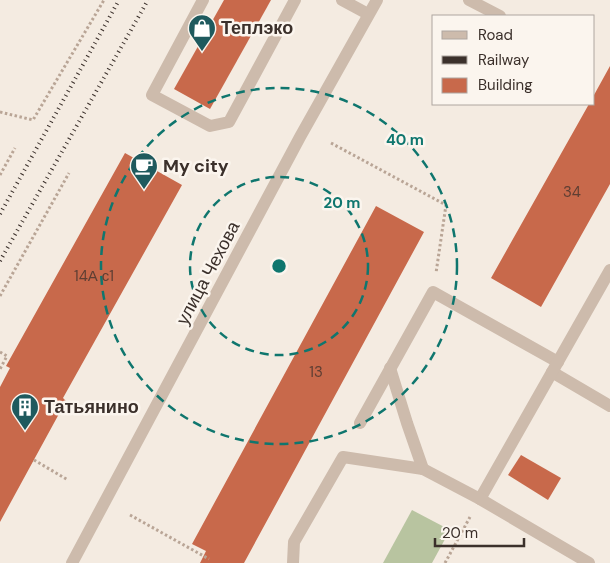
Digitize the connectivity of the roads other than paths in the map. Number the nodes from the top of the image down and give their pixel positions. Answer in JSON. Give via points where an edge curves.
{"nodes":[{"id":1,"x":203,"y":0,"type":"edge"},
{"id":2,"x":295,"y":0,"type":"edge"},
{"id":3,"x":342,"y":0,"type":"edge"},
{"id":4,"x":376,"y":0,"type":"edge"},
{"id":5,"x":470,"y":0,"type":"edge"},
{"id":6,"x":368,"y":14,"type":"junction"},
{"id":7,"x":498,"y":15,"type":"edge"},
{"id":8,"x":610,"y":270,"type":"edge"},
{"id":9,"x":555,"y":367,"type":"junction"},
{"id":10,"x":390,"y":368,"type":"junction"},
{"id":11,"x":610,"y":406,"type":"edge"},
{"id":12,"x":360,"y":423,"type":"dead end"},
{"id":13,"x":424,"y":469,"type":"junction"},
{"id":14,"x":480,"y":500,"type":"junction"},
{"id":15,"x":72,"y":563,"type":"edge"},
{"id":16,"x":293,"y":563,"type":"edge"},
{"id":17,"x":589,"y":563,"type":"edge"}],
"edges":[{"from":1,"to":2,"type":"street","via":[[152,95],[210,126],[229,122]]},
{"from":3,"to":6,"type":"street"},
{"from":4,"to":6,"type":"street","name":"улица Чехова"},
{"from":5,"to":7,"type":"street"},
{"from":6,"to":15,"type":"street","name":"улица Чехова"},
{"from":8,"to":9,"type":"street"},
{"from":9,"to":10,"type":"street","via":[[433,292]]},
{"from":9,"to":11,"type":"street"},
{"from":9,"to":14,"type":"street"},
{"from":10,"to":12,"type":"street"},
{"from":10,"to":13,"type":"street"},
{"from":13,"to":14,"type":"street"},
{"from":13,"to":16,"type":"street","via":[[343,457],[294,542]]},
{"from":14,"to":17,"type":"street"}]}
